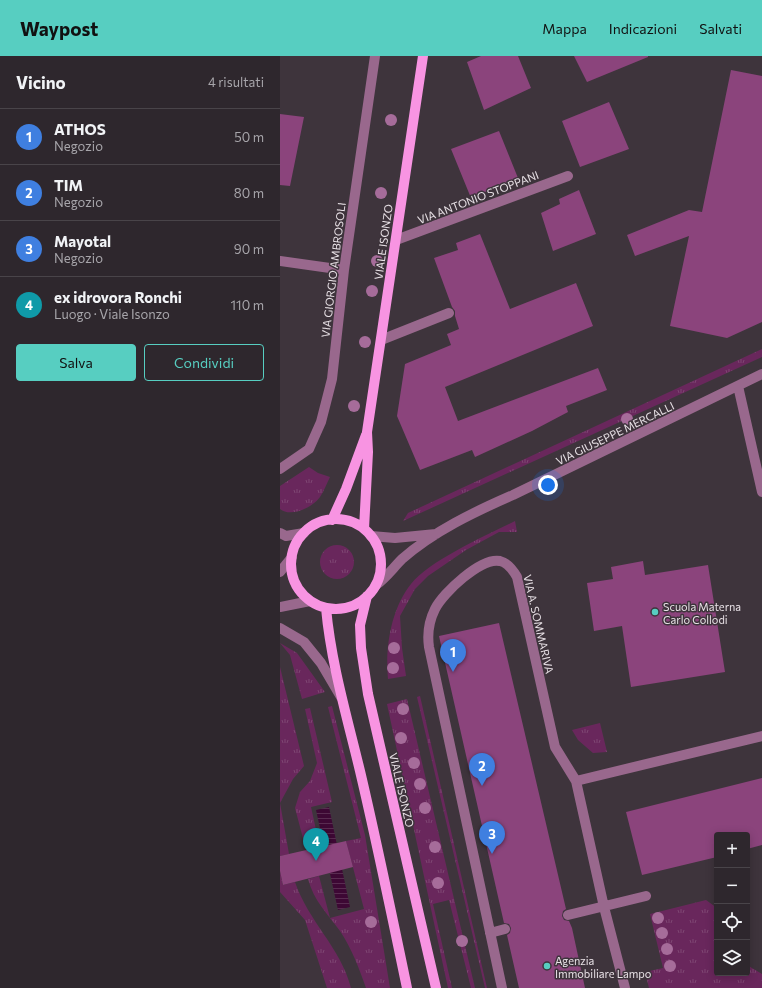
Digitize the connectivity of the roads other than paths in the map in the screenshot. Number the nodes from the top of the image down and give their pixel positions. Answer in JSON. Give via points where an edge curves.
{"nodes":[{"id":1,"x":374,"y":56,"type":"edge"},
{"id":2,"x":423,"y":56,"type":"edge"},
{"id":3,"x":568,"y":176,"type":"dead end"},
{"id":4,"x":396,"y":240,"type":"junction"},
{"id":5,"x":280,"y":261,"type":"edge"},
{"id":6,"x":344,"y":270,"type":"junction"},
{"id":7,"x":449,"y":313,"type":"dead end"},
{"id":8,"x":381,"y":340,"type":"junction"},
{"id":9,"x":762,"y":374,"type":"edge"},
{"id":10,"x":738,"y":386,"type":"junction"},
{"id":11,"x":367,"y":432,"type":"junction"},
{"id":12,"x":280,"y":469,"type":"edge"},
{"id":13,"x":762,"y":492,"type":"edge"},
{"id":14,"x":332,"y":520,"type":"junction"},
{"id":15,"x":364,"y":529,"type":"junction"},
{"id":16,"x":280,"y":533,"type":"edge"},
{"id":17,"x":304,"y":533,"type":"junction"},
{"id":18,"x":436,"y":534,"type":"junction"},
{"id":19,"x":371,"y":536,"type":"junction"},
{"id":20,"x":292,"y":557,"type":"junction"},
{"id":21,"x":280,"y":572,"type":"edge"},
{"id":22,"x":376,"y":585,"type":"junction"},
{"id":23,"x":367,"y":596,"type":"junction"},
{"id":24,"x":310,"y":601,"type":"junction"},
{"id":25,"x":280,"y":607,"type":"edge"},
{"id":26,"x":326,"y":608,"type":"junction"},
{"id":27,"x":280,"y":628,"type":"edge"},
{"id":28,"x":342,"y":699,"type":"junction"},
{"id":29,"x":762,"y":736,"type":"edge"},
{"id":30,"x":576,"y":781,"type":"junction"},
{"id":31,"x":646,"y":896,"type":"dead end"},
{"id":32,"x":604,"y":907,"type":"junction"},
{"id":33,"x":568,"y":915,"type":"dead end"},
{"id":34,"x":505,"y":928,"type":"dead end"},
{"id":35,"x":490,"y":933,"type":"junction"},
{"id":36,"x":407,"y":988,"type":"edge"},
{"id":37,"x":436,"y":988,"type":"edge"},
{"id":38,"x":502,"y":988,"type":"edge"},
{"id":39,"x":625,"y":988,"type":"edge"}],
"edges":[{"from":1,"to":6,"type":"street","name":"VIA GIORGIO AMBROSOLI"},
{"from":2,"to":4,"type":"main road","name":"VIALE ISONZO"},
{"from":3,"to":4,"type":"street","name":"VIA ANTONIO STOPPANI"},
{"from":4,"to":8,"type":"main road","name":"VIALE ISONZO"},
{"from":5,"to":6,"type":"street"},
{"from":6,"to":12,"type":"street","name":"VIA GIORGIO AMBROSOLI","via":[[332,379],[321,422],[309,449]]},
{"from":7,"to":8,"type":"street"},
{"from":8,"to":11,"type":"main road","name":"VIALE ISONZO"},
{"from":9,"to":10,"type":"street","name":"VIA GIUSEPPE MERCALLI"},
{"from":10,"to":13,"type":"street"},
{"from":10,"to":18,"type":"street","name":"VIA GIUSEPPE MERCALLI","via":[[485,507]]},
{"from":11,"to":14,"type":"main road","name":"VIALE ISONZO"},
{"from":11,"to":15,"type":"main road","name":"VIALE ISONZO"},
{"from":14,"to":15,"type":"main road","name":"VIALE ISONZO","via":[[354,523]]},
{"from":14,"to":17,"type":"main road","name":"VIALE ISONZO","via":[[322,522]]},
{"from":15,"to":19,"type":"main road","name":"VIALE ISONZO"},
{"from":16,"to":17,"type":"street","via":[[286,536]]},
{"from":17,"to":20,"type":"main road","name":"VIALE ISONZO","via":[[296,544]]},
{"from":18,"to":19,"type":"street","name":"VIA GIUSEPPE MERCALLI","via":[[395,538]]},
{"from":18,"to":22,"type":"street","name":"VIA GIUSEPPE MERCALLI","via":[[402,560]]},
{"from":19,"to":22,"type":"main road","name":"VIALE ISONZO","via":[[378,547],[381,560]]},
{"from":20,"to":21,"type":"street"},
{"from":20,"to":24,"type":"main road","name":"VIALE ISONZO","via":[[295,582]]},
{"from":22,"to":23,"type":"main road","name":"VIALE ISONZO"},
{"from":23,"to":26,"type":"main road","name":"VIALE ISONZO","via":[[355,605],[341,609]]},
{"from":23,"to":37,"type":"main road","name":"VIALE ISONZO","via":[[360,626],[368,694]]},
{"from":24,"to":25,"type":"street"},
{"from":24,"to":26,"type":"main road","name":"VIALE ISONZO"},
{"from":26,"to":28,"type":"main road","via":[[328,634]]},
{"from":27,"to":28,"type":"street","via":[[304,642],[321,663]]},
{"from":28,"to":36,"type":"main road","via":[[378,848]]},
{"from":29,"to":30,"type":"street"},
{"from":30,"to":32,"type":"street","name":"VIA A. SOMMARIVA"},
{"from":30,"to":35,"type":"street","name":"VIA A. SOMMARIVA","via":[[555,747],[517,577],[508,565],[499,561],[486,563],[473,570],[436,607],[427,634]]},
{"from":31,"to":32,"type":"street"},
{"from":32,"to":33,"type":"street"},
{"from":32,"to":39,"type":"street","name":"VIA A. SOMMARIVA"},
{"from":34,"to":35,"type":"street"},
{"from":35,"to":38,"type":"street","name":"VIA A. SOMMARIVA"}]}
